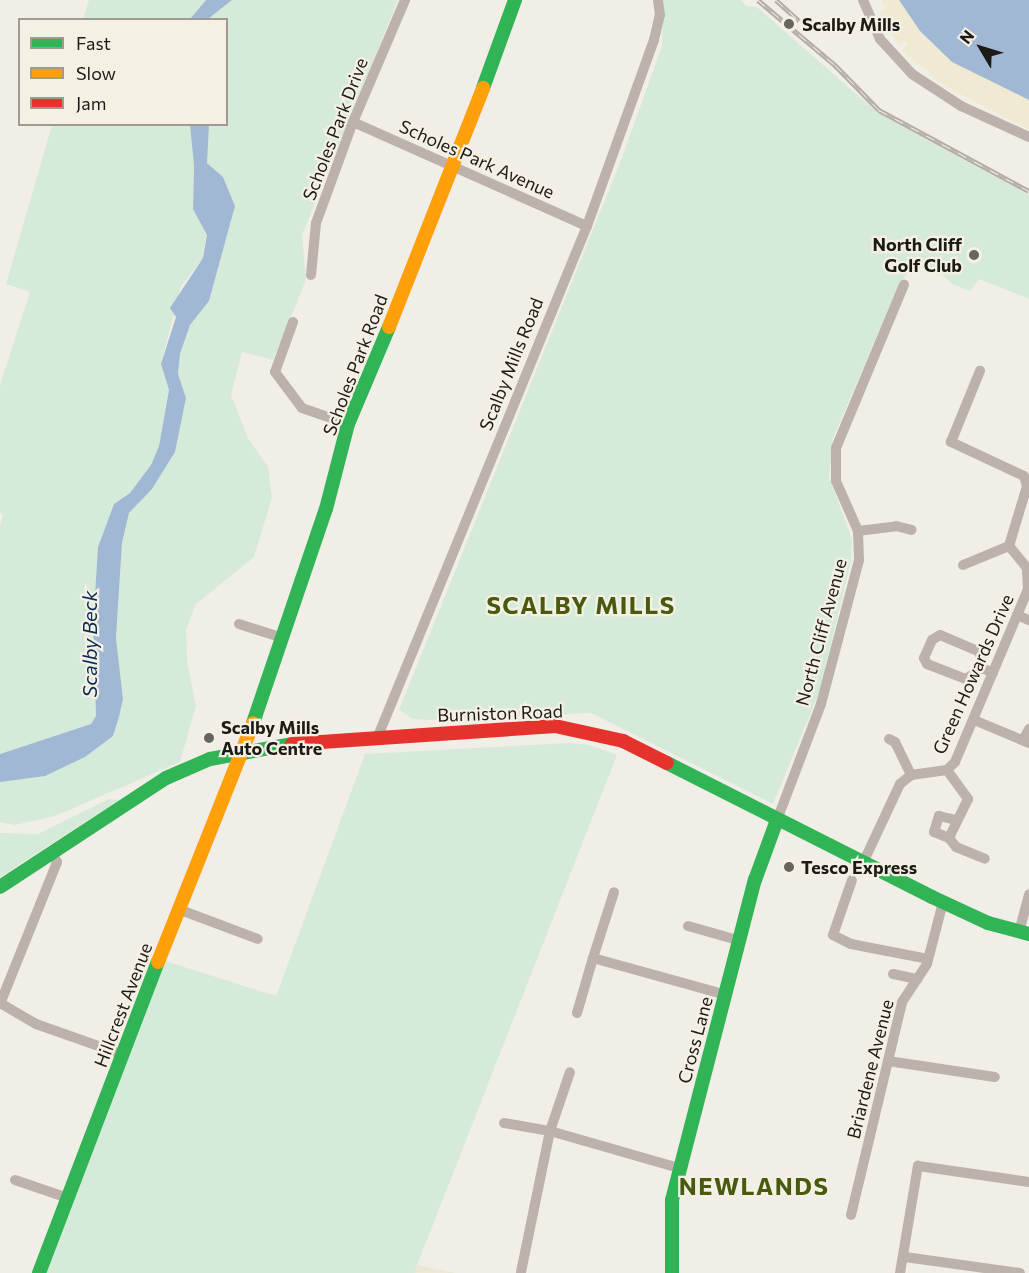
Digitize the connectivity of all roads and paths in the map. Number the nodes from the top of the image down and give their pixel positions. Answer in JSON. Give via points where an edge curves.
{"nodes":[{"id":1,"x":405,"y":0,"type":"edge"},
{"id":2,"x":515,"y":0,"type":"edge"},
{"id":3,"x":658,"y":0,"type":"edge"},
{"id":4,"x":863,"y":0,"type":"edge"},
{"id":5,"x":353,"y":122,"type":"junction"},
{"id":6,"x":1029,"y":137,"type":"edge"},
{"id":7,"x":455,"y":168,"type":"junction"},
{"id":8,"x":587,"y":226,"type":"junction"},
{"id":9,"x":311,"y":275,"type":"dead end"},
{"id":10,"x":904,"y":285,"type":"dead end"},
{"id":11,"x":293,"y":322,"type":"dead end"},
{"id":12,"x":980,"y":371,"type":"dead end"},
{"id":13,"x":348,"y":423,"type":"junction"},
{"id":14,"x":912,"y":530,"type":"dead end"},
{"id":15,"x":858,"y":531,"type":"junction"},
{"id":16,"x":1009,"y":546,"type":"junction"},
{"id":17,"x":963,"y":565,"type":"dead end"},
{"id":18,"x":1017,"y":615,"type":"junction"},
{"id":19,"x":1029,"y":620,"type":"edge"},
{"id":20,"x":239,"y":624,"type":"dead end"},
{"id":21,"x":280,"y":637,"type":"junction"},
{"id":22,"x":982,"y":668,"type":"junction"},
{"id":23,"x":993,"y":673,"type":"junction"},
{"id":24,"x":974,"y":720,"type":"junction"},
{"id":25,"x":1029,"y":729,"type":"edge"},
{"id":26,"x":378,"y":736,"type":"junction"},
{"id":27,"x":889,"y":739,"type":"dead end"},
{"id":28,"x":1026,"y":742,"type":"edge"},
{"id":29,"x":244,"y":750,"type":"junction"},
{"id":30,"x":947,"y":770,"type":"junction"},
{"id":31,"x":911,"y":775,"type":"junction"},
{"id":32,"x":777,"y":820,"type":"junction"},
{"id":33,"x":956,"y":820,"type":"junction"},
{"id":34,"x":949,"y":838,"type":"junction"},
{"id":35,"x":53,"y":855,"type":"junction"},
{"id":36,"x":985,"y":858,"type":"dead end"},
{"id":37,"x":863,"y":863,"type":"junction"},
{"id":38,"x":852,"y":880,"type":"dead end"},
{"id":39,"x":0,"y":887,"type":"edge"},
{"id":40,"x":614,"y":892,"type":"dead end"},
{"id":41,"x":1029,"y":894,"type":"edge"},
{"id":42,"x":943,"y":903,"type":"junction"},
{"id":43,"x":178,"y":909,"type":"junction"},
{"id":44,"x":688,"y":926,"type":"dead end"},
{"id":45,"x":1024,"y":933,"type":"edge"},
{"id":46,"x":258,"y":939,"type":"dead end"},
{"id":47,"x":741,"y":941,"type":"junction"},
{"id":48,"x":593,"y":958,"type":"junction"},
{"id":49,"x":928,"y":959,"type":"junction"},
{"id":50,"x":893,"y":974,"type":"dead end"},
{"id":51,"x":917,"y":979,"type":"junction"},
{"id":52,"x":726,"y":994,"type":"junction"},
{"id":53,"x":0,"y":1003,"type":"edge"},
{"id":54,"x":577,"y":1013,"type":"dead end"},
{"id":55,"x":124,"y":1055,"type":"junction"},
{"id":56,"x":888,"y":1061,"type":"junction"},
{"id":57,"x":570,"y":1072,"type":"dead end"},
{"id":58,"x":995,"y":1077,"type":"dead end"},
{"id":59,"x":504,"y":1123,"type":"dead end"},
{"id":60,"x":550,"y":1131,"type":"junction"},
{"id":61,"x":679,"y":1168,"type":"junction"},
{"id":62,"x":15,"y":1180,"type":"dead end"},
{"id":63,"x":1029,"y":1182,"type":"edge"},
{"id":64,"x":68,"y":1198,"type":"junction"},
{"id":65,"x":851,"y":1215,"type":"dead end"},
{"id":66,"x":905,"y":1257,"type":"junction"},
{"id":67,"x":521,"y":1272,"type":"edge"},
{"id":68,"x":39,"y":1273,"type":"edge"},
{"id":69,"x":672,"y":1273,"type":"edge"},
{"id":70,"x":900,"y":1273,"type":"edge"},
{"id":71,"x":1020,"y":1273,"type":"edge"}],
"edges":[{"from":1,"to":5,"type":"street","name":"Scholes Park Drive"},
{"from":2,"to":7,"type":"street","name":"Scholes Park Road"},
{"from":3,"to":8,"type":"street","name":"Scalby Mills Road","via":[[660,15],[654,40]]},
{"from":4,"to":6,"type":"street","via":[[880,39],[912,74],[961,106]]},
{"from":5,"to":7,"type":"street","name":"Scholes Park Avenue"},
{"from":5,"to":9,"type":"street","name":"Scholes Park Drive","via":[[316,223]]},
{"from":7,"to":8,"type":"street","name":"Scholes Park Avenue"},
{"from":7,"to":13,"type":"street","name":"Scholes Park Road"},
{"from":8,"to":26,"type":"street","name":"Scalby Mills Road"},
{"from":10,"to":15,"type":"street","name":"North Cliff Avenue","via":[[836,448],[836,481]]},
{"from":11,"to":13,"type":"street","via":[[275,372],[302,408]]},
{"from":12,"to":16,"type":"street","via":[[951,442],[1024,476],[1027,486]]},
{"from":13,"to":21,"type":"street","name":"Scholes Park Road","via":[[326,509]]},
{"from":14,"to":15,"type":"street","via":[[896,526]]},
{"from":15,"to":32,"type":"street","name":"North Cliff Avenue","via":[[859,560],[821,704]]},
{"from":16,"to":17,"type":"street"},
{"from":16,"to":18,"type":"street","name":"Green Howards Drive","via":[[1027,568],[1029,578]]},
{"from":18,"to":19,"type":"street"},
{"from":18,"to":23,"type":"street","name":"Green Howards Drive"},
{"from":20,"to":21,"type":"street"},
{"from":21,"to":29,"type":"street","name":"Scholes Park Road"},
{"from":22,"to":22,"type":"street","via":[[966,678],[927,664],[924,658],[932,640],[940,635],[980,652]]},
{"from":22,"to":23,"type":"street"},
{"from":23,"to":24,"type":"street","name":"Green Howards Drive"},
{"from":24,"to":28,"type":"street"},
{"from":24,"to":30,"type":"street","name":"Green Howards Drive"},
{"from":25,"to":28,"type":"street"},
{"from":26,"to":29,"type":"street","name":"Burniston Road"},
{"from":26,"to":32,"type":"street","name":"Burniston Road","via":[[555,726],[603,733]]},
{"from":27,"to":31,"type":"street","via":[[895,742]]},
{"from":29,"to":35,"type":"street","name":"Burniston Road","via":[[210,759],[166,778]]},
{"from":29,"to":43,"type":"street","name":"Hillcrest Avenue"},
{"from":30,"to":31,"type":"street","name":"Green Howards Drive"},
{"from":30,"to":33,"type":"street","via":[[968,799]]},
{"from":31,"to":37,"type":"street","via":[[900,784],[888,806]]},
{"from":32,"to":37,"type":"street","name":"Burniston Road"},
{"from":32,"to":47,"type":"street","name":"Cross Lane","via":[[766,845]]},
{"from":33,"to":34,"type":"street"},
{"from":33,"to":34,"type":"street","via":[[945,815],[934,823],[936,835]]},
{"from":34,"to":36,"type":"street","via":[[956,847]]},
{"from":35,"to":39,"type":"street","name":"Burniston Road"},
{"from":35,"to":53,"type":"street","via":[[57,862]]},
{"from":37,"to":42,"type":"street","name":"Burniston Road"},
{"from":38,"to":49,"type":"street","via":[[832,935],[851,944]]},
{"from":40,"to":48,"type":"street"},
{"from":41,"to":45,"type":"street"},
{"from":42,"to":45,"type":"street","name":"Burniston Road"},
{"from":42,"to":49,"type":"street","name":"Briardene Avenue"},
{"from":43,"to":46,"type":"street"},
{"from":43,"to":55,"type":"street","name":"Hillcrest Avenue"},
{"from":44,"to":47,"type":"street"},
{"from":47,"to":52,"type":"street","name":"Cross Lane"},
{"from":48,"to":52,"type":"street"},
{"from":48,"to":54,"type":"street"},
{"from":49,"to":51,"type":"street","name":"Briardene Avenue"},
{"from":50,"to":51,"type":"street"},
{"from":51,"to":56,"type":"street","name":"Briardene Avenue","via":[[902,1002]]},
{"from":52,"to":61,"type":"street","name":"Cross Lane"},
{"from":53,"to":55,"type":"street","via":[[36,1024]]},
{"from":55,"to":64,"type":"street","name":"Hillcrest Avenue"},
{"from":56,"to":58,"type":"street"},
{"from":56,"to":65,"type":"street","name":"Briardene Avenue"},
{"from":57,"to":60,"type":"street"},
{"from":59,"to":60,"type":"street"},
{"from":60,"to":61,"type":"street"},
{"from":60,"to":67,"type":"street"},
{"from":61,"to":69,"type":"street","name":"Cross Lane","via":[[672,1200]]},
{"from":62,"to":64,"type":"street"},
{"from":63,"to":66,"type":"street","via":[[918,1166]]},
{"from":64,"to":68,"type":"street","name":"Hillcrest Avenue"},
{"from":66,"to":70,"type":"street"},
{"from":66,"to":71,"type":"street"}]}
